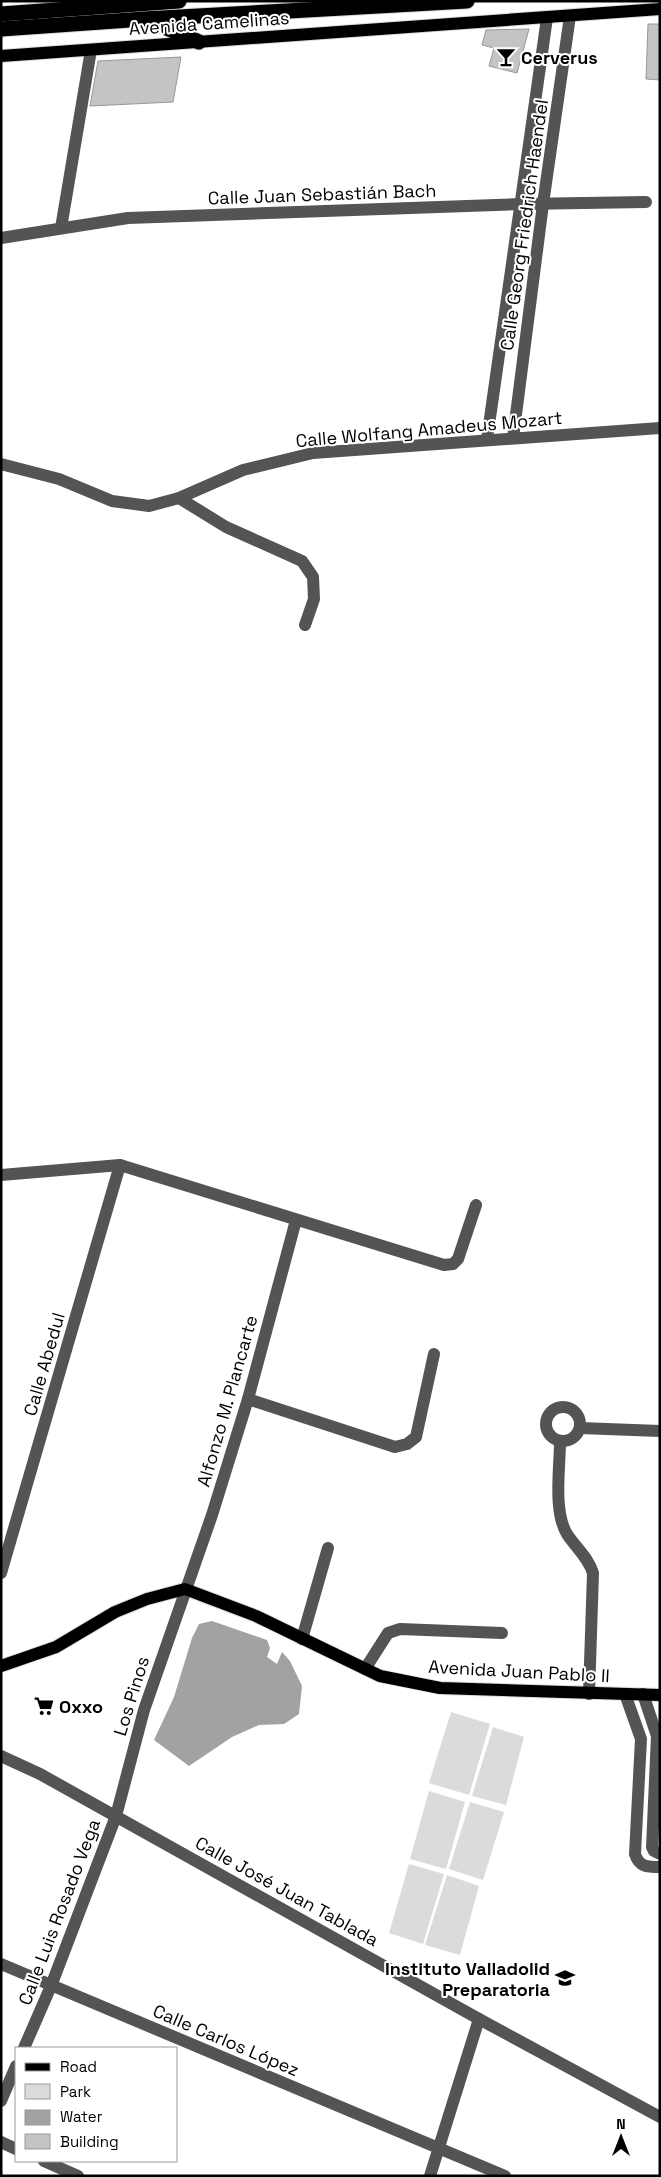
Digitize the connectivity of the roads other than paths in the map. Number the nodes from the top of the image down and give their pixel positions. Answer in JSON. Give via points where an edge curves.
{"nodes":[{"id":1,"x":179,"y":1,"type":"edge"},
{"id":2,"x":468,"y":1,"type":"edge"},
{"id":3,"x":660,"y":10,"type":"edge"},
{"id":4,"x":1,"y":14,"type":"edge"},
{"id":5,"x":570,"y":16,"type":"junction"},
{"id":6,"x":547,"y":18,"type":"junction"},
{"id":7,"x":144,"y":19,"type":"junction"},
{"id":8,"x":1,"y":29,"type":"edge"},
{"id":9,"x":199,"y":42,"type":"junction"},
{"id":10,"x":91,"y":50,"type":"junction"},
{"id":11,"x":1,"y":56,"type":"edge"},
{"id":12,"x":646,"y":202,"type":"dead end"},
{"id":13,"x":521,"y":204,"type":"junction"},
{"id":14,"x":543,"y":204,"type":"junction"},
{"id":15,"x":60,"y":228,"type":"junction"},
{"id":16,"x":1,"y":238,"type":"edge"},
{"id":17,"x":660,"y":428,"type":"edge"},
{"id":18,"x":513,"y":438,"type":"junction"},
{"id":19,"x":487,"y":439,"type":"junction"},
{"id":20,"x":1,"y":464,"type":"edge"},
{"id":21,"x":179,"y":498,"type":"junction"},
{"id":22,"x":305,"y":625,"type":"dead end"},
{"id":23,"x":120,"y":1165,"type":"junction"},
{"id":24,"x":1,"y":1175,"type":"edge"},
{"id":25,"x":476,"y":1205,"type":"dead end"},
{"id":26,"x":296,"y":1220,"type":"junction"},
{"id":27,"x":434,"y":1354,"type":"dead end"},
{"id":28,"x":248,"y":1399,"type":"junction"},
{"id":29,"x":580,"y":1428,"type":"junction"},
{"id":30,"x":660,"y":1431,"type":"edge"},
{"id":31,"x":560,"y":1441,"type":"junction"},
{"id":32,"x":328,"y":1548,"type":"dead end"},
{"id":33,"x":1,"y":1573,"type":"edge"},
{"id":34,"x":185,"y":1589,"type":"junction"},
{"id":35,"x":502,"y":1633,"type":"dead end"},
{"id":36,"x":302,"y":1639,"type":"junction"},
{"id":37,"x":1,"y":1666,"type":"edge"},
{"id":38,"x":366,"y":1669,"type":"junction"},
{"id":39,"x":589,"y":1694,"type":"junction"},
{"id":40,"x":625,"y":1694,"type":"junction"},
{"id":41,"x":643,"y":1694,"type":"junction"},
{"id":42,"x":660,"y":1695,"type":"edge"},
{"id":43,"x":1,"y":1756,"type":"edge"},
{"id":44,"x":116,"y":1816,"type":"junction"},
{"id":45,"x":657,"y":1852,"type":"edge"},
{"id":46,"x":638,"y":1862,"type":"junction"},
{"id":47,"x":660,"y":1867,"type":"edge"},
{"id":48,"x":1,"y":1964,"type":"edge"},
{"id":49,"x":51,"y":1986,"type":"junction"},
{"id":50,"x":479,"y":2019,"type":"junction"},
{"id":51,"x":24,"y":2047,"type":"edge"},
{"id":52,"x":15,"y":2068,"type":"edge"},
{"id":53,"x":1,"y":2101,"type":"edge"},
{"id":54,"x":660,"y":2117,"type":"edge"},
{"id":55,"x":1,"y":2142,"type":"edge"},
{"id":56,"x":438,"y":2148,"type":"junction"},
{"id":57,"x":15,"y":2149,"type":"edge"},
{"id":58,"x":46,"y":2162,"type":"edge"},
{"id":59,"x":78,"y":2176,"type":"edge"},
{"id":60,"x":430,"y":2176,"type":"edge"},
{"id":61,"x":505,"y":2176,"type":"edge"}],
"edges":[{"from":1,"to":4,"type":"highway","name":"Avenida Camelinas"},
{"from":2,"to":7,"type":"highway","name":"Avenida Camelinas"},
{"from":3,"to":5,"type":"main road","name":"Avenida Camelinas"},
{"from":5,"to":6,"type":"main road","name":"Avenida Camelinas"},
{"from":5,"to":14,"type":"street","name":"Calle Georg Friedrich Haendel"},
{"from":6,"to":9,"type":"main road","name":"Avenida Camelinas"},
{"from":6,"to":13,"type":"street","name":"Calle Georg Friedrich Haendel"},
{"from":7,"to":8,"type":"highway","name":"Avenida Camelinas"},
{"from":7,"to":9,"type":"highway"},
{"from":9,"to":10,"type":"main road","name":"Avenida Camelinas"},
{"from":10,"to":11,"type":"main road","name":"Avenida Camelinas"},
{"from":10,"to":15,"type":"street"},
{"from":12,"to":14,"type":"street","name":"Calle Juan Sebastián Bach"},
{"from":13,"to":14,"type":"street","name":"Calle Juan Sebastián Bach"},
{"from":13,"to":15,"type":"street","name":"Calle Juan Sebastián Bach","via":[[128,218]]},
{"from":13,"to":19,"type":"street","name":"Calle Georg Friedrich Haendel"},
{"from":14,"to":18,"type":"street","name":"Calle Georg Friedrich Haendel"},
{"from":15,"to":16,"type":"street","name":"Calle Juan Sebastián Bach"},
{"from":17,"to":18,"type":"street","name":"Calle Wolfang Amadeus Mozart"},
{"from":18,"to":19,"type":"street","name":"Calle Wolfang Amadeus Mozart"},
{"from":19,"to":21,"type":"street","name":"Calle Wolfang Amadeus Mozart","via":[[313,453],[243,470]]},
{"from":20,"to":21,"type":"street","name":"Calle Wolfang Amadeus Mozart","via":[[60,479],[112,501],[149,506]]},
{"from":21,"to":22,"type":"street","via":[[226,527],[302,561],[313,577],[314,599]]},
{"from":23,"to":24,"type":"street"},
{"from":23,"to":26,"type":"street"},
{"from":23,"to":33,"type":"street","name":"Calle Abedul"},
{"from":25,"to":26,"type":"street","via":[[458,1259],[453,1264],[444,1265]]},
{"from":26,"to":28,"type":"street","name":"Alfonzo M. Plancarte"},
{"from":27,"to":28,"type":"street","via":[[416,1437],[395,1447]]},
{"from":28,"to":34,"type":"street","name":"Alfonzo M. Plancarte"},
{"from":29,"to":30,"type":"street"},
{"from":29,"to":31,"type":"street","via":[[575,1437]]},
{"from":29,"to":31,"type":"street","via":[[578,1416],[570,1408],[554,1409],[547,1417],[546,1429]]},
{"from":31,"to":39,"type":"street","via":[[559,1513],[567,1533],[589,1562],[593,1573]]},
{"from":32,"to":36,"type":"street"},
{"from":34,"to":36,"type":"main road","name":"Avenida Juan Pablo II","via":[[256,1616]]},
{"from":34,"to":37,"type":"main road","via":[[115,1612],[56,1647]]},
{"from":34,"to":44,"type":"street","name":"Los Pinos","via":[[144,1710]]},
{"from":35,"to":38,"type":"street","via":[[400,1629],[388,1633]]},
{"from":36,"to":38,"type":"main road","name":"Avenida Juan Pablo II"},
{"from":38,"to":39,"type":"main road","name":"Avenida Juan Pablo II","via":[[380,1676],[440,1688]]},
{"from":39,"to":40,"type":"main road","name":"Avenida Juan Pablo II"},
{"from":40,"to":41,"type":"main road","name":"Avenida Juan Pablo II"},
{"from":40,"to":46,"type":"street","via":[[641,1739],[635,1854]]},
{"from":41,"to":42,"type":"main road","name":"Avenida Juan Pablo II"},
{"from":41,"to":45,"type":"street","via":[[657,1736],[652,1847]]},
{"from":43,"to":44,"type":"street","name":"Calle José Juan Tablada"},
{"from":44,"to":49,"type":"street","name":"Calle Luis Rosado Vega"},
{"from":44,"to":50,"type":"street","name":"Calle José Juan Tablada"},
{"from":45,"to":46,"type":"street"},
{"from":46,"to":47,"type":"street","via":[[644,1866]]},
{"from":48,"to":49,"type":"street","name":"Calle Carlos López"},
{"from":49,"to":51,"type":"street","name":"Calle Luis Rosado Vega"},
{"from":49,"to":56,"type":"street","name":"Calle Carlos López"},
{"from":50,"to":54,"type":"street","name":"Calle José Juan Tablada"},
{"from":50,"to":56,"type":"street"},
{"from":52,"to":53,"type":"street"},
{"from":55,"to":57,"type":"street"},
{"from":56,"to":60,"type":"street"},
{"from":56,"to":61,"type":"street","name":"Calle Carlos López"},
{"from":58,"to":59,"type":"street"}]}
